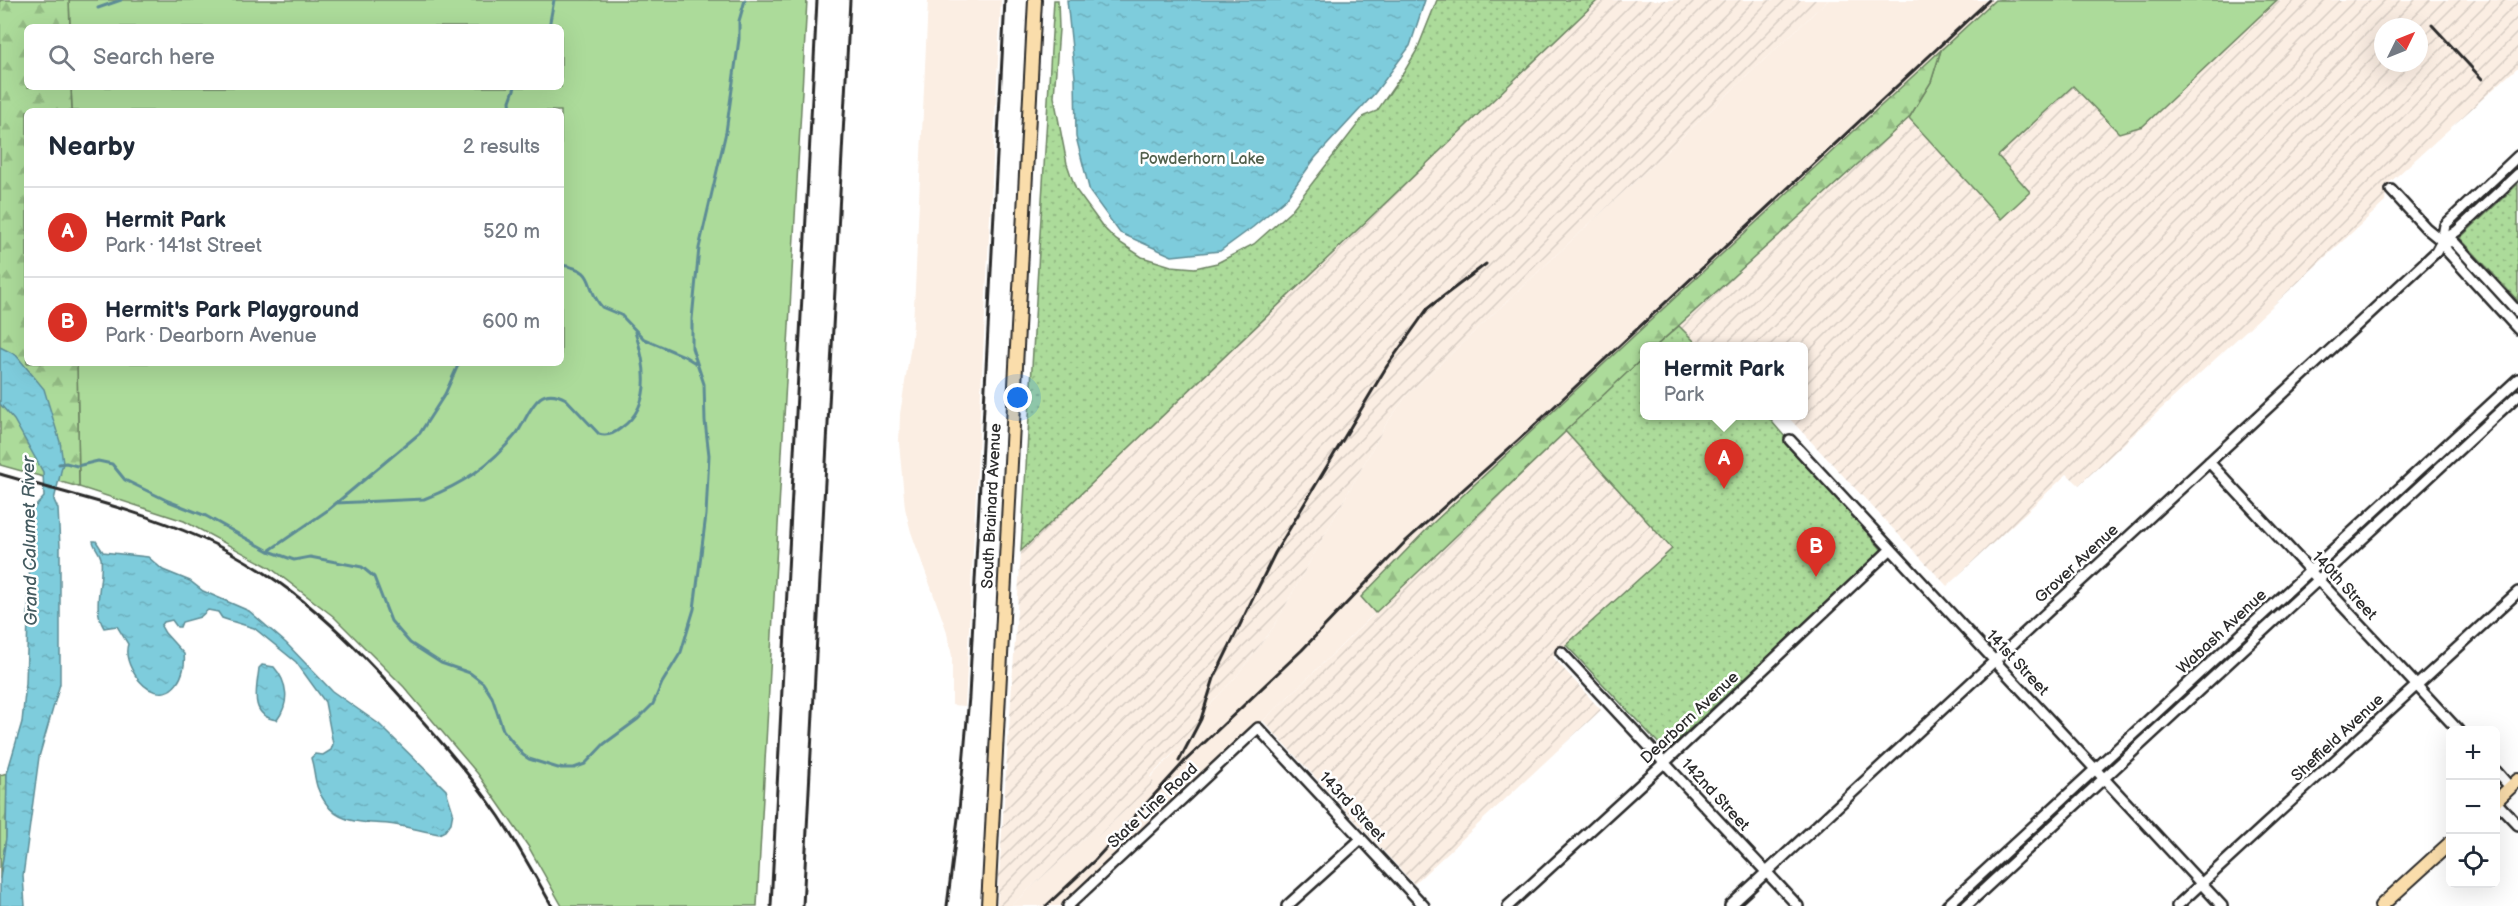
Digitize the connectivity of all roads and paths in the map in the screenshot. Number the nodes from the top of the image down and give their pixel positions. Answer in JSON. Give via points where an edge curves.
{"nodes":[{"id":1,"x":1035,"y":0,"type":"edge"},
{"id":2,"x":2518,"y":156,"type":"edge"},
{"id":3,"x":2518,"y":174,"type":"edge"},
{"id":4,"x":2391,"y":190,"type":"dead end"},
{"id":5,"x":2442,"y":241,"type":"junction"},
{"id":6,"x":2518,"y":312,"type":"edge"},
{"id":7,"x":2518,"y":329,"type":"edge"},
{"id":8,"x":2518,"y":379,"type":"edge"},
{"id":9,"x":2518,"y":395,"type":"edge"},
{"id":10,"x":1790,"y":440,"type":"dead end"},
{"id":11,"x":2209,"y":462,"type":"junction"},
{"id":12,"x":1891,"y":549,"type":"junction"},
{"id":13,"x":2310,"y":571,"type":"junction"},
{"id":14,"x":2319,"y":580,"type":"junction"},
{"id":15,"x":2518,"y":592,"type":"edge"},
{"id":16,"x":1561,"y":652,"type":"dead end"},
{"id":17,"x":1995,"y":660,"type":"junction"},
{"id":18,"x":2416,"y":686,"type":"junction"},
{"id":19,"x":2454,"y":726,"type":"edge"},
{"id":20,"x":1258,"y":728,"type":"joint"},
{"id":21,"x":1664,"y":763,"type":"junction"},
{"id":22,"x":2096,"y":769,"type":"junction"},
{"id":23,"x":2500,"y":774,"type":"edge"},
{"id":24,"x":2104,"y":778,"type":"junction"},
{"id":25,"x":2514,"y":784,"type":"edge"},
{"id":26,"x":2500,"y":798,"type":"edge"},
{"id":27,"x":2500,"y":806,"type":"edge"},
{"id":28,"x":2518,"y":825,"type":"edge"},
{"id":29,"x":1361,"y":839,"type":"junction"},
{"id":30,"x":2446,"y":848,"type":"edge"},
{"id":31,"x":1766,"y":872,"type":"junction"},
{"id":32,"x":2202,"y":883,"type":"junction"},
{"id":33,"x":988,"y":906,"type":"edge"},
{"id":34,"x":1068,"y":906,"type":"edge"},
{"id":35,"x":1287,"y":906,"type":"edge"},
{"id":36,"x":1424,"y":906,"type":"edge"},
{"id":37,"x":1508,"y":906,"type":"edge"},
{"id":38,"x":1730,"y":906,"type":"edge"},
{"id":39,"x":1798,"y":906,"type":"edge"},
{"id":40,"x":1947,"y":906,"type":"edge"},
{"id":41,"x":1966,"y":906,"type":"edge"},
{"id":42,"x":2177,"y":906,"type":"edge"},
{"id":43,"x":2222,"y":906,"type":"edge"},
{"id":44,"x":2381,"y":906,"type":"edge"}],
"edges":[{"from":1,"to":33,"type":"main road","name":"South Brainard Avenue"},
{"from":2,"to":5,"type":"street","name":"Grover Avenue","via":[[2445,225]]},
{"from":3,"to":5,"type":"street","name":"Grover Avenue"},
{"from":4,"to":5,"type":"street"},
{"from":5,"to":6,"type":"street","via":[[2454,242]]},
{"from":5,"to":7,"type":"street"},
{"from":5,"to":11,"type":"street","name":"Grover Avenue","via":[[2436,252]]},
{"from":8,"to":13,"type":"street","name":"Wabash Avenue"},
{"from":9,"to":14,"type":"street","name":"Wabash Avenue"},
{"from":10,"to":12,"type":"street","name":"141st Street"},
{"from":11,"to":13,"type":"street","name":"140th Street"},
{"from":11,"to":17,"type":"street","name":"Grover Avenue"},
{"from":12,"to":17,"type":"street","name":"141st Street"},
{"from":12,"to":21,"type":"street","name":"Dearborn Avenue"},
{"from":13,"to":14,"type":"street","name":"140th Street"},
{"from":13,"to":22,"type":"street","name":"Wabash Avenue"},
{"from":14,"to":18,"type":"street","name":"140th Street"},
{"from":14,"to":24,"type":"street","name":"Wabash Avenue"},
{"from":15,"to":18,"type":"street","name":"Sheffield Avenue"},
{"from":16,"to":21,"type":"street","name":"142nd Street"},
{"from":17,"to":22,"type":"street","name":"141st Street"},
{"from":17,"to":31,"type":"street","name":"Grover Avenue"},
{"from":18,"to":19,"type":"street","name":"140th Street"},
{"from":18,"to":32,"type":"street","name":"Sheffield Avenue"},
{"from":20,"to":29,"type":"street","name":"143rd Street"},
{"from":20,"to":34,"type":"street","name":"State Line Road"},
{"from":21,"to":31,"type":"street","name":"142nd Street"},
{"from":21,"to":37,"type":"street","name":"Dearborn Avenue"},
{"from":22,"to":24,"type":"street","name":"141st Street"},
{"from":22,"to":40,"type":"street","name":"Wabash Avenue"},
{"from":23,"to":25,"type":"street"},
{"from":24,"to":32,"type":"street","name":"141st Street"},
{"from":24,"to":41,"type":"street","name":"Wabash Avenue"},
{"from":25,"to":26,"type":"main road"},
{"from":27,"to":28,"type":"street"},
{"from":29,"to":35,"type":"street"},
{"from":29,"to":36,"type":"street","name":"143rd Street"},
{"from":30,"to":44,"type":"main road"},
{"from":31,"to":38,"type":"street","name":"Grover Avenue"},
{"from":31,"to":39,"type":"street","name":"142nd Street"},
{"from":32,"to":42,"type":"street","name":"Sheffield Avenue"},
{"from":32,"to":43,"type":"street","name":"141st Street"}]}
